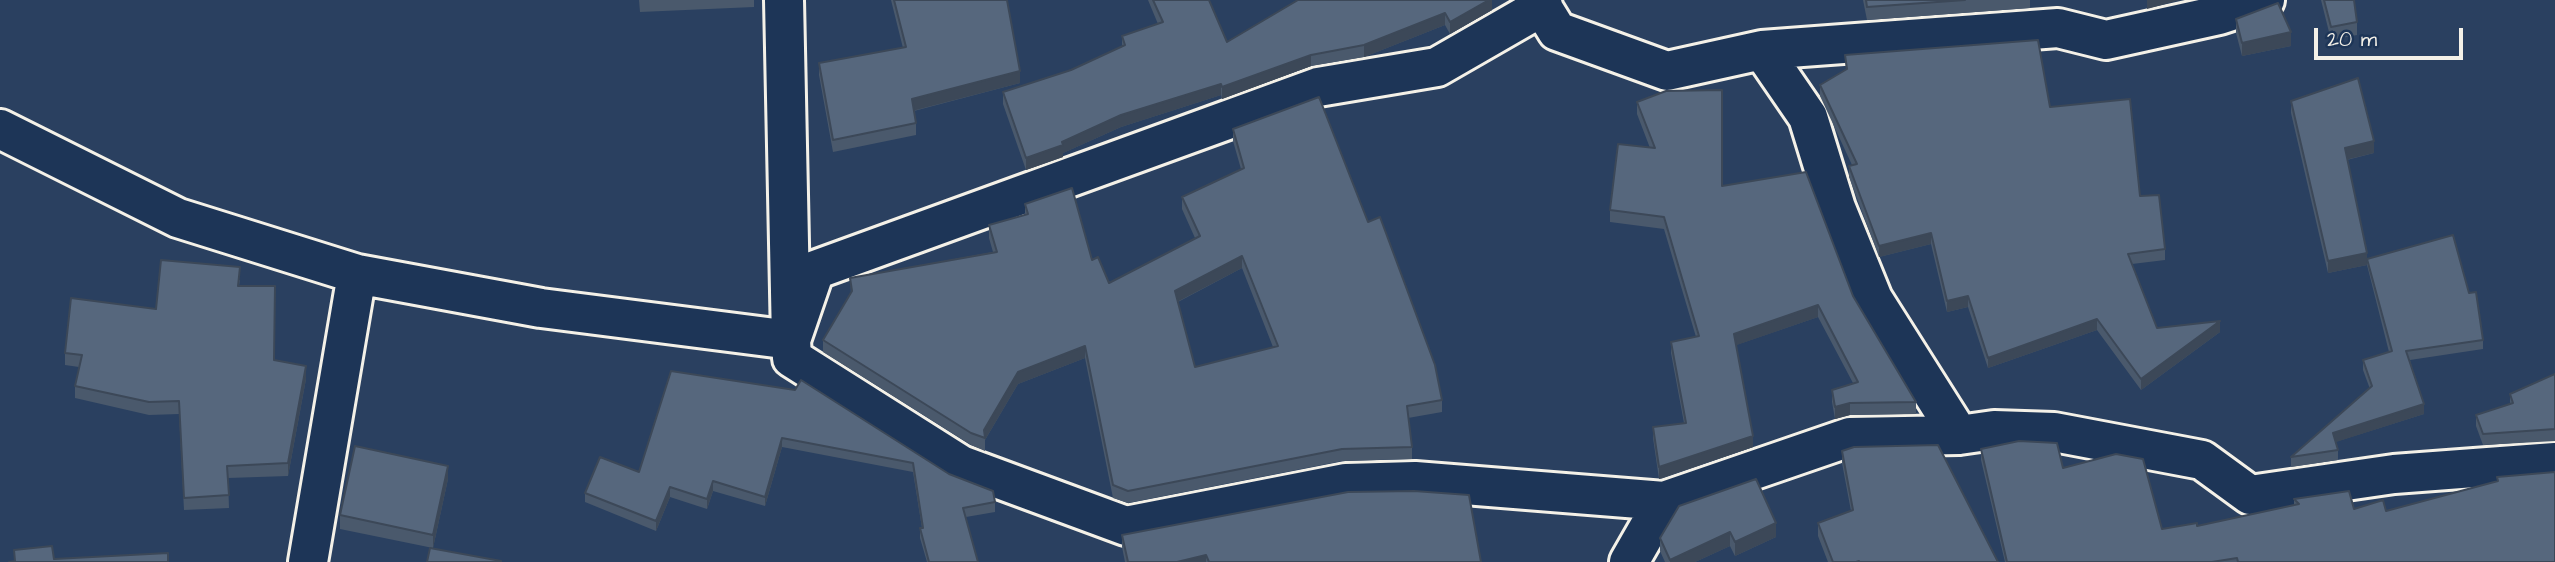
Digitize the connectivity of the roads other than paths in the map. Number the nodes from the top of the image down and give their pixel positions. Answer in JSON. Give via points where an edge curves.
{"nodes":[{"id":1,"x":784,"y":0,"type":"edge"},
{"id":2,"x":2264,"y":0,"type":"edge"},
{"id":3,"x":1540,"y":3,"type":"edge"},
{"id":4,"x":2057,"y":14,"type":"edge"},
{"id":5,"x":1762,"y":50,"type":"junction"},
{"id":6,"x":0,"y":129,"type":"edge"},
{"id":7,"x":357,"y":274,"type":"junction"},
{"id":8,"x":791,"y":340,"type":"junction"},
{"id":9,"x":1959,"y":435,"type":"junction"},
{"id":10,"x":2555,"y":462,"type":"edge"},
{"id":11,"x":1664,"y":501,"type":"junction"},
{"id":12,"x":308,"y":562,"type":"edge"},
{"id":13,"x":1629,"y":562,"type":"edge"}],
"edges":[{"from":1,"to":8,"type":"street"},
{"from":2,"to":4,"type":"street","via":[[2106,40]]},
{"from":3,"to":5,"type":"street","via":[[1557,31],[1667,71]]},
{"from":3,"to":8,"type":"street","via":[[1437,67],[1318,87],[815,270]]},
{"from":4,"to":5,"type":"street"},
{"from":5,"to":9,"type":"street","via":[[1808,117],[1836,208],[1873,299]]},
{"from":6,"to":7,"type":"street","via":[[178,218]]},
{"from":7,"to":8,"type":"street","via":[[541,308]]},
{"from":7,"to":12,"type":"street"},
{"from":8,"to":11,"type":"street","via":[[792,358],[961,465],[1126,526],[1346,483],[1415,481]]},
{"from":9,"to":10,"type":"street","via":[[1994,430],[2054,432],[2202,460],[2250,495],[2394,474]]},
{"from":9,"to":11,"type":"street","via":[[1850,436]]},
{"from":11,"to":13,"type":"street"}]}
